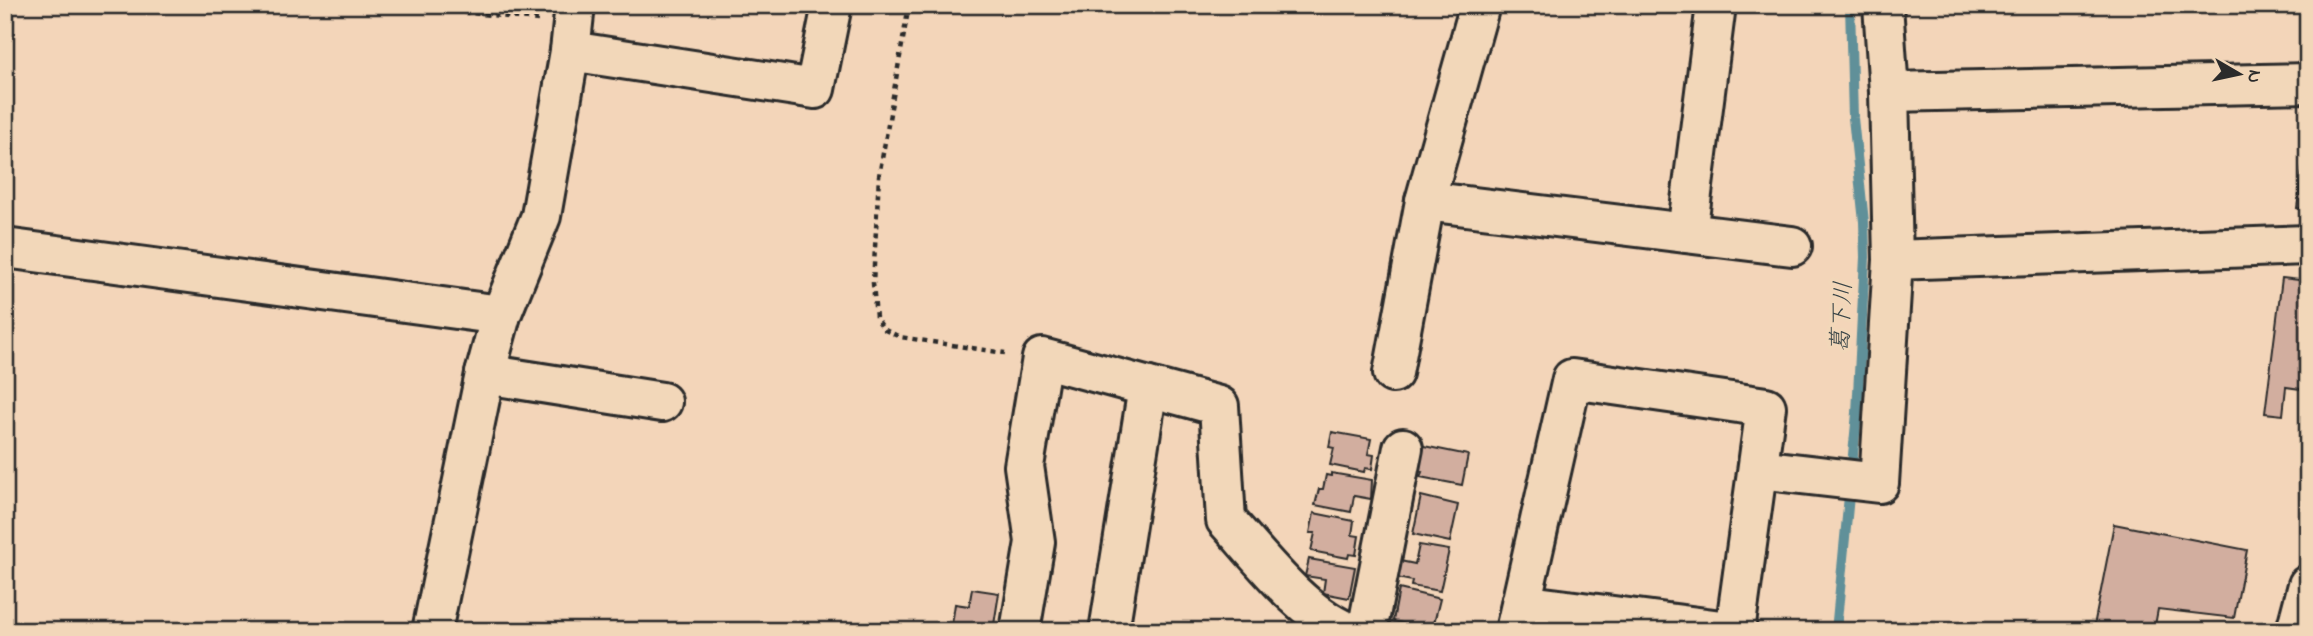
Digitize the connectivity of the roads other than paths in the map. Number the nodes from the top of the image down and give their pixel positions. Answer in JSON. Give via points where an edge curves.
{"nodes":[{"id":1,"x":832,"y":5,"type":"edge"},
{"id":2,"x":1480,"y":5,"type":"edge"},
{"id":3,"x":1716,"y":5,"type":"edge"},
{"id":4,"x":1883,"y":5,"type":"edge"},
{"id":5,"x":573,"y":26,"type":"edge"},
{"id":6,"x":2308,"y":83,"type":"edge"},
{"id":7,"x":1889,"y":92,"type":"junction"},
{"id":8,"x":1425,"y":201,"type":"junction"},
{"id":9,"x":1687,"y":233,"type":"junction"},
{"id":10,"x":2308,"y":245,"type":"edge"},
{"id":11,"x":1793,"y":247,"type":"dead end"},
{"id":12,"x":5,"y":248,"type":"edge"},
{"id":13,"x":1893,"y":260,"type":"junction"},
{"id":14,"x":501,"y":316,"type":"junction"},
{"id":15,"x":1394,"y":373,"type":"dead end"},
{"id":16,"x":485,"y":374,"type":"junction"},
{"id":17,"x":1148,"y":387,"type":"junction"},
{"id":18,"x":662,"y":402,"type":"dead end"},
{"id":19,"x":1403,"y":448,"type":"dead end"},
{"id":20,"x":1758,"y":469,"type":"junction"},
{"id":21,"x":2308,"y":585,"type":"edge"},
{"id":22,"x":1518,"y":617,"type":"edge"},
{"id":23,"x":432,"y":631,"type":"edge"},
{"id":24,"x":1020,"y":631,"type":"edge"},
{"id":25,"x":1109,"y":631,"type":"edge"},
{"id":26,"x":1346,"y":631,"type":"edge"},
{"id":27,"x":1367,"y":631,"type":"edge"},
{"id":28,"x":1729,"y":631,"type":"edge"},
{"id":29,"x":1735,"y":631,"type":"edge"},
{"id":30,"x":2296,"y":631,"type":"edge"}],
"edges":[{"from":1,"to":5,"type":"street","via":[[815,89]]},
{"from":2,"to":8,"type":"street"},
{"from":3,"to":9,"type":"street"},
{"from":4,"to":7,"type":"street"},
{"from":5,"to":14,"type":"street","via":[[541,216]]},
{"from":6,"to":7,"type":"street"},
{"from":7,"to":13,"type":"street"},
{"from":8,"to":9,"type":"street"},
{"from":8,"to":15,"type":"street"},
{"from":9,"to":11,"type":"street"},
{"from":10,"to":13,"type":"street"},
{"from":12,"to":14,"type":"street"},
{"from":13,"to":20,"type":"street","via":[[1879,483]]},
{"from":14,"to":16,"type":"street"},
{"from":16,"to":18,"type":"street"},
{"from":16,"to":23,"type":"street"},
{"from":17,"to":24,"type":"street","via":[[1042,358],[1024,466],[1035,542]]},
{"from":17,"to":25,"type":"street"},
{"from":17,"to":26,"type":"street","via":[[1219,406],[1226,520],[1307,606]]},
{"from":19,"to":27,"type":"street"},
{"from":20,"to":22,"type":"street","via":[[1766,407],[1572,379]]},
{"from":20,"to":29,"type":"street"},
{"from":21,"to":30,"type":"street"},
{"from":22,"to":28,"type":"street"}]}
